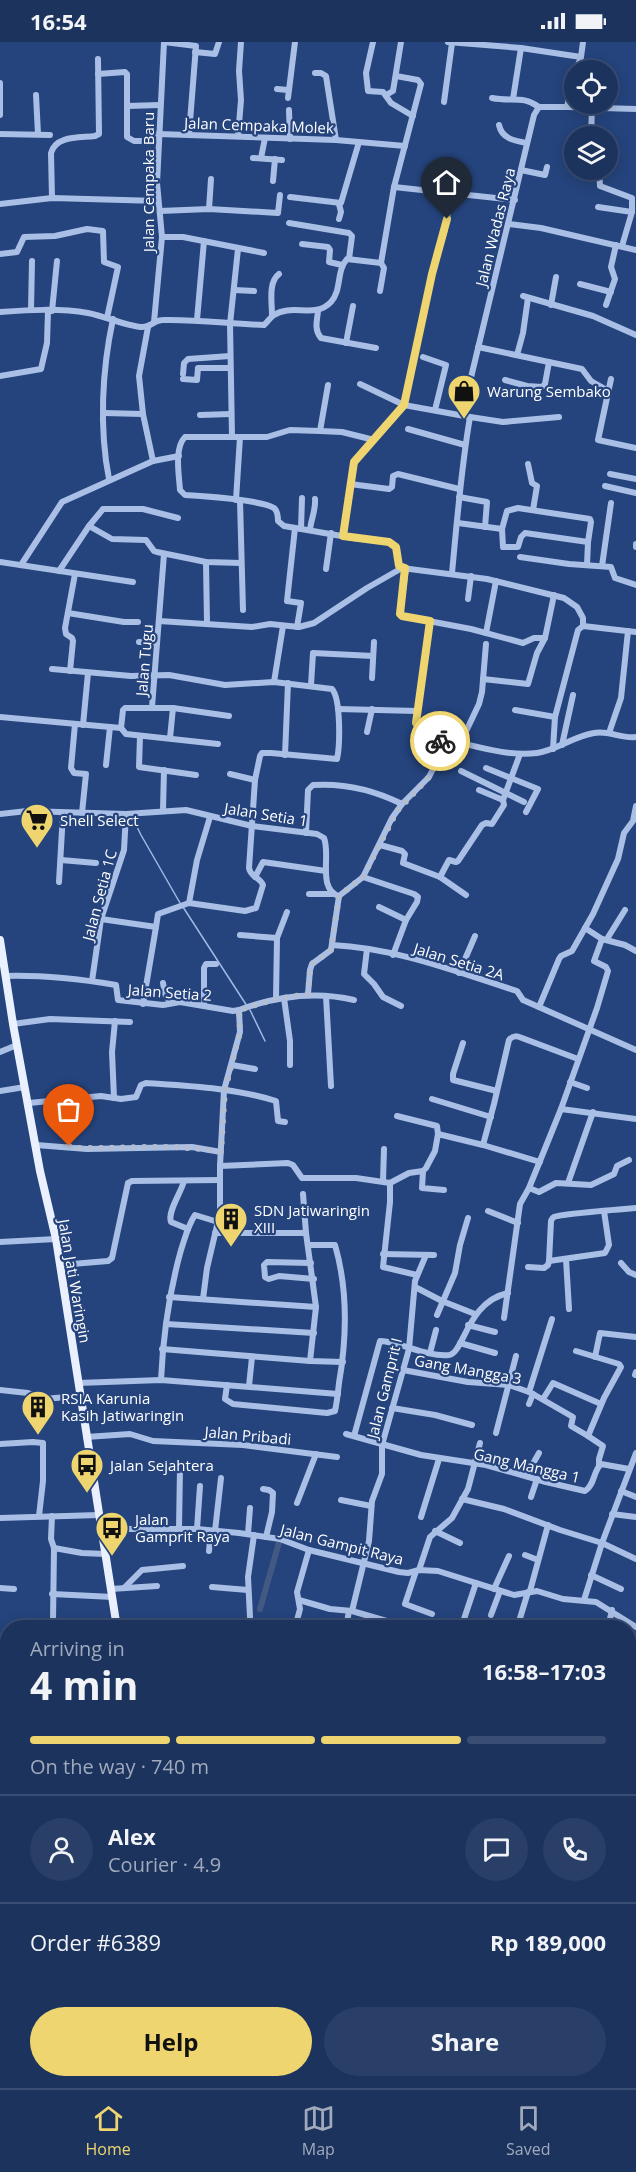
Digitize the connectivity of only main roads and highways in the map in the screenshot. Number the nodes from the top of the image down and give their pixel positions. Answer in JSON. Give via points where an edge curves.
{"nodes":[{"id":1,"x":0,"y":940,"type":"edge"},
{"id":2,"x":4,"y":979,"type":"edge"},
{"id":3,"x":116,"y":1620,"type":"edge"}],
"edges":[{"from":1,"to":2,"type":"main road","name":"Jalan Jati Waringin"},
{"from":2,"to":3,"type":"main road","name":"Jalan Jati Waringin","via":[[56,1239]]}]}
